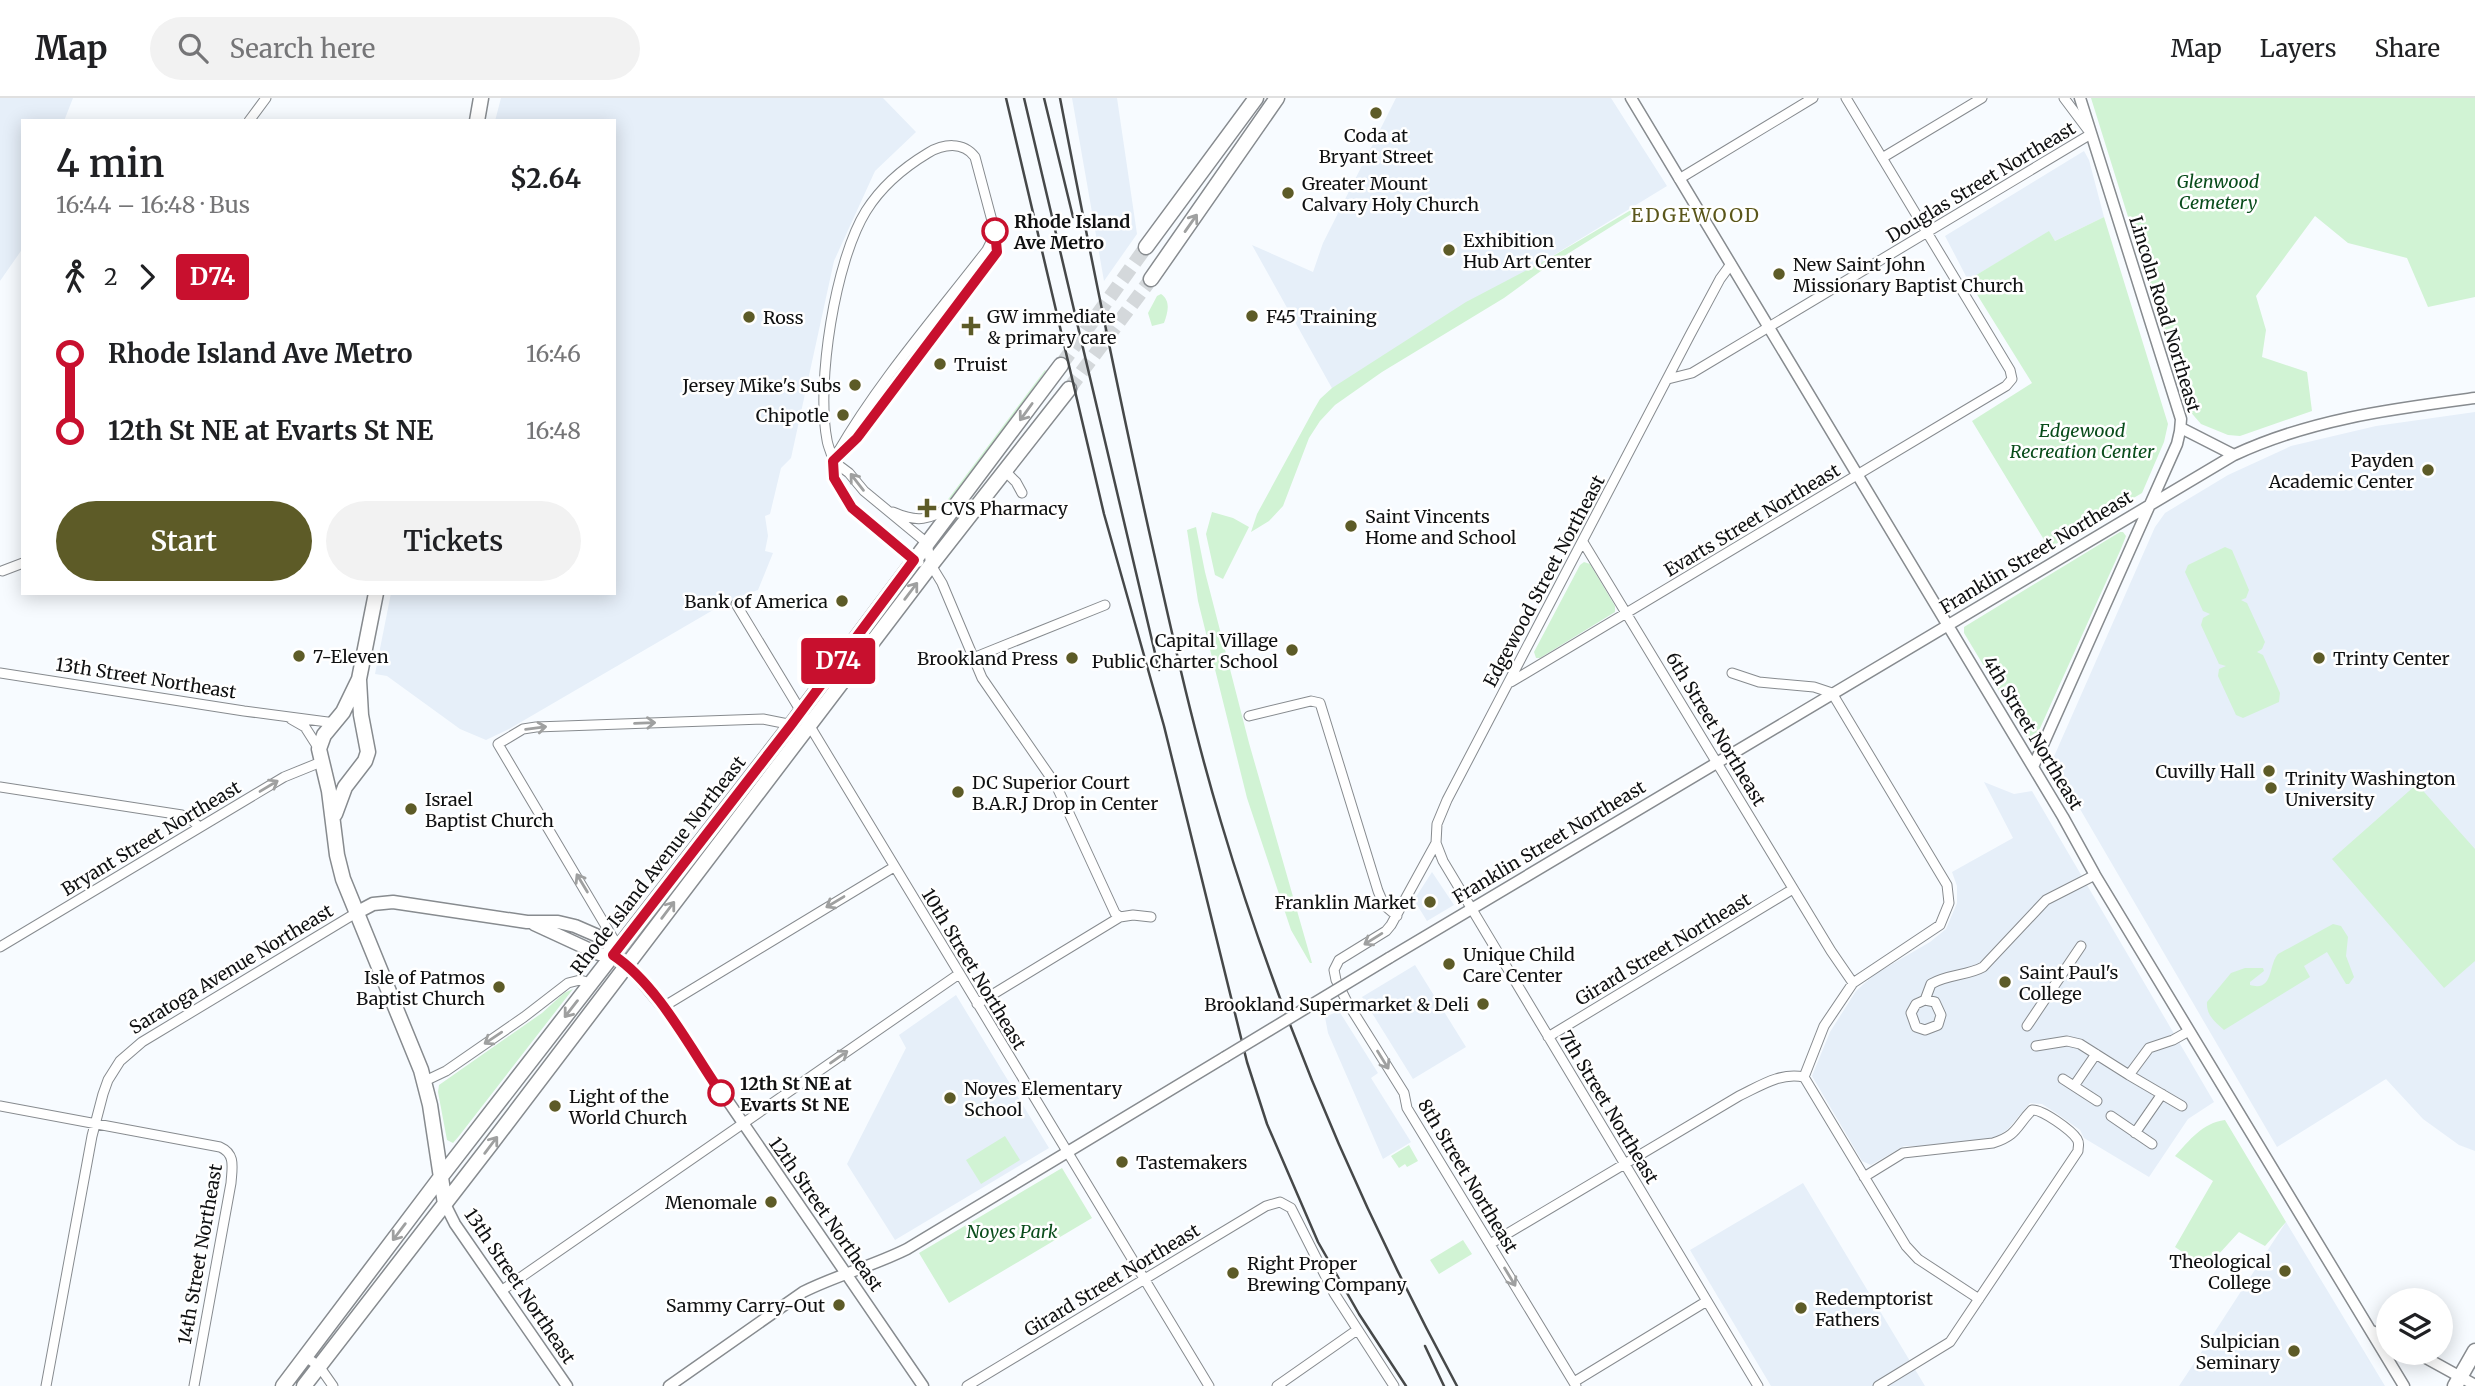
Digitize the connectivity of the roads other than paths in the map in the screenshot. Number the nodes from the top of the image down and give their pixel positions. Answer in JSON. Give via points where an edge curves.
{"nodes":[{"id":1,"x":266,"y":98,"type":"edge"},
{"id":2,"x":481,"y":98,"type":"edge"},
{"id":3,"x":1256,"y":98,"type":"edge"},
{"id":4,"x":1277,"y":98,"type":"edge"},
{"id":5,"x":1631,"y":98,"type":"edge"},
{"id":6,"x":1813,"y":98,"type":"edge"},
{"id":7,"x":1846,"y":98,"type":"edge"},
{"id":8,"x":1982,"y":98,"type":"edge"},
{"id":9,"x":2064,"y":98,"type":"edge"},
{"id":10,"x":2080,"y":98,"type":"edge"},
{"id":11,"x":250,"y":119,"type":"edge"},
{"id":12,"x":477,"y":119,"type":"edge"},
{"id":13,"x":2091,"y":134,"type":"junction"},
{"id":14,"x":1882,"y":158,"type":"junction"},
{"id":15,"x":1679,"y":179,"type":"junction"},
{"id":16,"x":1928,"y":233,"type":"junction"},
{"id":17,"x":1146,"y":247,"type":"tunnel mouth"},
{"id":18,"x":1731,"y":264,"type":"junction"},
{"id":19,"x":1151,"y":279,"type":"tunnel mouth"},
{"id":20,"x":1769,"y":327,"type":"junction"},
{"id":21,"x":1061,"y":365,"type":"tunnel mouth"},
{"id":22,"x":1668,"y":379,"type":"junction"},
{"id":23,"x":1069,"y":389,"type":"tunnel mouth"},
{"id":24,"x":2475,"y":398,"type":"edge"},
{"id":25,"x":2181,"y":428,"type":"junction"},
{"id":26,"x":2234,"y":455,"type":"junction"},
{"id":27,"x":833,"y":461,"type":"junction"},
{"id":28,"x":1005,"y":471,"type":"junction"},
{"id":29,"x":1858,"y":475,"type":"junction"},
{"id":30,"x":1021,"y":493,"type":"dead end"},
{"id":31,"x":964,"y":496,"type":"junction"},
{"id":32,"x":2150,"y":503,"type":"junction"},
{"id":33,"x":881,"y":505,"type":"junction"},
{"id":34,"x":1583,"y":542,"type":"junction"},
{"id":35,"x":927,"y":543,"type":"junction"},
{"id":36,"x":914,"y":560,"type":"junction"},
{"id":37,"x":21,"y":564,"type":"edge"},
{"id":38,"x":931,"y":565,"type":"junction"},
{"id":39,"x":2,"y":571,"type":"dead end"},
{"id":40,"x":376,"y":595,"type":"edge"},
{"id":41,"x":736,"y":604,"type":"dead end"},
{"id":42,"x":1105,"y":605,"type":"dead end"},
{"id":43,"x":1628,"y":614,"type":"junction"},
{"id":44,"x":1947,"y":625,"type":"junction"},
{"id":45,"x":974,"y":658,"type":"junction"},
{"id":46,"x":0,"y":673,"type":"edge"},
{"id":47,"x":1732,"y":673,"type":"dead end"},
{"id":48,"x":359,"y":679,"type":"junction"},
{"id":49,"x":1509,"y":683,"type":"junction"},
{"id":50,"x":1832,"y":693,"type":"junction"},
{"id":51,"x":800,"y":713,"type":"junction"},
{"id":52,"x":1250,"y":716,"type":"dead end"},
{"id":53,"x":286,"y":717,"type":"junction"},
{"id":54,"x":336,"y":722,"type":"junction"},
{"id":55,"x":791,"y":725,"type":"junction"},
{"id":56,"x":364,"y":726,"type":"junction"},
{"id":57,"x":808,"y":726,"type":"junction"},
{"id":58,"x":322,"y":762,"type":"junction"},
{"id":59,"x":1717,"y":762,"type":"junction"},
{"id":60,"x":2033,"y":767,"type":"junction"},
{"id":61,"x":352,"y":776,"type":"junction"},
{"id":62,"x":0,"y":787,"type":"edge"},
{"id":63,"x":333,"y":818,"type":"junction"},
{"id":64,"x":199,"y":827,"type":"junction"},
{"id":65,"x":1436,"y":843,"type":"junction"},
{"id":66,"x":894,"y":867,"type":"junction"},
{"id":67,"x":2095,"y":875,"type":"junction"},
{"id":68,"x":1793,"y":889,"type":"junction"},
{"id":69,"x":1471,"y":909,"type":"junction"},
{"id":70,"x":356,"y":913,"type":"junction"},
{"id":71,"x":1397,"y":916,"type":"junction"},
{"id":72,"x":1120,"y":917,"type":"junction"},
{"id":73,"x":1151,"y":917,"type":"dead end"},
{"id":74,"x":2081,"y":946,"type":"dead end"},
{"id":75,"x":0,"y":947,"type":"edge"},
{"id":76,"x":616,"y":951,"type":"junction"},
{"id":77,"x":627,"y":964,"type":"junction"},
{"id":78,"x":959,"y":974,"type":"junction"},
{"id":79,"x":1336,"y":980,"type":"joint"},
{"id":80,"x":591,"y":983,"type":"junction"},
{"id":81,"x":1853,"y":983,"type":"junction"},
{"id":82,"x":1925,"y":1000,"type":"dead end"},
{"id":83,"x":977,"y":1004,"type":"junction"},
{"id":84,"x":663,"y":1007,"type":"junction"},
{"id":85,"x":2027,"y":1026,"type":"dead end"},
{"id":86,"x":2189,"y":1031,"type":"junction"},
{"id":87,"x":1548,"y":1037,"type":"junction"},
{"id":88,"x":2036,"y":1046,"type":"dead end"},
{"id":89,"x":2096,"y":1054,"type":"junction"},
{"id":90,"x":2129,"y":1075,"type":"junction"},
{"id":91,"x":1804,"y":1077,"type":"junction"},
{"id":92,"x":2063,"y":1079,"type":"dead end"},
{"id":93,"x":425,"y":1081,"type":"junction"},
{"id":94,"x":2074,"y":1086,"type":"junction"},
{"id":95,"x":2162,"y":1094,"type":"junction"},
{"id":96,"x":2097,"y":1101,"type":"dead end"},
{"id":97,"x":2182,"y":1106,"type":"dead end"},
{"id":98,"x":0,"y":1107,"type":"edge"},
{"id":99,"x":2111,"y":1116,"type":"dead end"},
{"id":100,"x":95,"y":1124,"type":"junction"},
{"id":101,"x":743,"y":1124,"type":"junction"},
{"id":102,"x":2135,"y":1133,"type":"junction"},
{"id":103,"x":2152,"y":1144,"type":"dead end"},
{"id":104,"x":1067,"y":1152,"type":"junction"},
{"id":105,"x":1625,"y":1165,"type":"junction"},
{"id":106,"x":1864,"y":1177,"type":"junction"},
{"id":107,"x":440,"y":1178,"type":"junction"},
{"id":108,"x":445,"y":1204,"type":"junction"},
{"id":109,"x":1490,"y":1244,"type":"junction"},
{"id":110,"x":846,"y":1274,"type":"junction"},
{"id":111,"x":1144,"y":1279,"type":"junction"},
{"id":112,"x":501,"y":1290,"type":"junction"},
{"id":113,"x":352,"y":1293,"type":"junction"},
{"id":114,"x":1979,"y":1299,"type":"junction"},
{"id":115,"x":1707,"y":1301,"type":"junction"},
{"id":116,"x":368,"y":1305,"type":"junction"},
{"id":117,"x":1357,"y":1330,"type":"junction"},
{"id":118,"x":2372,"y":1331,"type":"junction"},
{"id":119,"x":2376,"y":1333,"type":"edge"},
{"id":120,"x":2475,"y":1351,"type":"edge"},
{"id":121,"x":304,"y":1356,"type":"junction"},
{"id":122,"x":2434,"y":1365,"type":"edge"},
{"id":123,"x":320,"y":1366,"type":"junction"},
{"id":124,"x":2457,"y":1381,"type":"edge"},
{"id":125,"x":1575,"y":1384,"type":"edge"},
{"id":126,"x":2475,"y":1385,"type":"edge"},
{"id":127,"x":46,"y":1386,"type":"edge"},
{"id":128,"x":194,"y":1386,"type":"edge"},
{"id":129,"x":283,"y":1386,"type":"edge"},
{"id":130,"x":304,"y":1386,"type":"edge"},
{"id":131,"x":333,"y":1386,"type":"edge"},
{"id":132,"x":567,"y":1386,"type":"edge"},
{"id":133,"x":669,"y":1386,"type":"edge"},
{"id":134,"x":923,"y":1386,"type":"edge"},
{"id":135,"x":967,"y":1386,"type":"edge"},
{"id":136,"x":1209,"y":1386,"type":"edge"},
{"id":137,"x":1277,"y":1386,"type":"edge"},
{"id":138,"x":1394,"y":1386,"type":"edge"},
{"id":139,"x":1758,"y":1386,"type":"edge"},
{"id":140,"x":1878,"y":1386,"type":"edge"},
{"id":141,"x":2404,"y":1386,"type":"edge"}],
"edges":[{"from":1,"to":11,"type":"street"},
{"from":2,"to":12,"type":"main road"},
{"from":3,"to":17,"type":"main road"},
{"from":19,"to":4,"type":"main road","one_way":true},
{"from":5,"to":15,"type":"street","name":"4th Street Northeast"},
{"from":6,"to":15,"type":"street"},
{"from":7,"to":14,"type":"street"},
{"from":8,"to":14,"type":"street"},
{"from":9,"to":13,"type":"street"},
{"from":10,"to":13,"type":"street","name":"Lincoln Road Northeast"},
{"from":13,"to":16,"type":"street","name":"Douglas Street Northeast"},
{"from":13,"to":25,"type":"street","name":"Lincoln Road Northeast"},
{"from":14,"to":16,"type":"street"},
{"from":15,"to":18,"type":"street","name":"4th Street Northeast"},
{"from":16,"to":20,"type":"street","name":"Douglas Street Northeast"},
{"from":16,"to":29,"type":"street","name":"Evarts Street Northeast","via":[[2011,372],[2010,382]]},
{"from":18,"to":20,"type":"street","name":"4th Street Northeast"},
{"from":18,"to":22,"type":"street","name":"Edgewood Street Northeast"},
{"from":20,"to":22,"type":"street","name":"Douglas Street Northeast","via":[[1692,373]]},
{"from":20,"to":29,"type":"street","name":"4th Street Northeast"},
{"from":21,"to":31,"type":"main road","name":"Rhode Island Avenue Northeast","one_way":true},
{"from":22,"to":34,"type":"street","name":"Edgewood Street Northeast"},
{"from":23,"to":28,"type":"main road","name":"Rhode Island Avenue Northeast"},
{"from":24,"to":26,"type":"street","name":"Franklin Street Northeast","via":[[2326,421]]},
{"from":25,"to":26,"type":"street"},
{"from":25,"to":32,"type":"street","name":"Lincoln Road Northeast"},
{"from":26,"to":32,"type":"street","name":"Franklin Street Northeast"},
{"from":27,"to":27,"type":"street","via":[[850,431],[987,250],[995,232],[970,151],[954,145],[938,147],[902,171],[865,212],[844,267],[829,330],[824,400]]},
{"from":33,"to":27,"type":"street","one_way":true},
{"from":27,"to":36,"type":"street","via":[[834,478],[852,508]]},
{"from":28,"to":30,"type":"street"},
{"from":28,"to":38,"type":"main road","name":"Rhode Island Avenue Northeast"},
{"from":29,"to":43,"type":"street","name":"Evarts Street Northeast"},
{"from":29,"to":44,"type":"street","name":"4th Street Northeast"},
{"from":31,"to":33,"type":"street","via":[[926,519],[903,516]]},
{"from":31,"to":35,"type":"main road","name":"Rhode Island Avenue Northeast"},
{"from":32,"to":44,"type":"street","name":"Franklin Street Northeast"},
{"from":32,"to":60,"type":"street","name":"Lincoln Road Northeast"},
{"from":33,"to":35,"type":"street"},
{"from":34,"to":43,"type":"street","name":"6th Street Northeast"},
{"from":34,"to":49,"type":"street","name":"Edgewood Street Northeast"},
{"from":35,"to":36,"type":"main road","name":"Rhode Island Avenue Northeast"},
{"from":35,"to":38,"type":"street"},
{"from":36,"to":38,"type":"street"},
{"from":36,"to":51,"type":"main road","name":"Rhode Island Avenue Northeast"},
{"from":37,"to":39,"type":"street"},
{"from":38,"to":45,"type":"street"},
{"from":57,"to":38,"type":"main road","name":"Rhode Island Avenue Northeast","one_way":true},
{"from":40,"to":48,"type":"main road"},
{"from":41,"to":51,"type":"street","name":"10th Street Northeast"},
{"from":42,"to":45,"type":"street"},
{"from":43,"to":49,"type":"street","name":"Evarts Street Northeast"},
{"from":43,"to":59,"type":"street","name":"6th Street Northeast"},
{"from":44,"to":50,"type":"street","name":"Franklin Street Northeast"},
{"from":44,"to":60,"type":"street","name":"4th Street Northeast"},
{"from":45,"to":72,"type":"street","via":[[987,686],[1056,785]]},
{"from":46,"to":53,"type":"street","name":"13th Street Northeast"},
{"from":47,"to":50,"type":"street","via":[[1759,682]]},
{"from":48,"to":54,"type":"main road"},
{"from":48,"to":56,"type":"main road"},
{"from":49,"to":65,"type":"street","name":"Edgewood Street Northeast","via":[[1438,819]]},
{"from":50,"to":59,"type":"street","name":"Franklin Street Northeast"},
{"from":50,"to":81,"type":"street","via":[[1945,880],[1949,894],[1940,925]]},
{"from":51,"to":55,"type":"main road","name":"Rhode Island Avenue Northeast"},
{"from":51,"to":57,"type":"street","name":"10th Street Northeast"},
{"from":52,"to":71,"type":"street","via":[[1311,701],[1320,703],[1378,891],[1384,905]]},
{"from":53,"to":54,"type":"street","name":"13th Street Northeast"},
{"from":53,"to":58,"type":"street","via":[[301,724]]},
{"from":54,"to":56,"type":"main road"},
{"from":54,"to":58,"type":"main road","via":[[324,735]]},
{"from":55,"to":57,"type":"street"},
{"from":55,"to":76,"type":"main road","name":"Rhode Island Avenue Northeast"},
{"from":76,"to":55,"type":"street","one_way":true,"via":[[498,744],[536,727],[763,719]]},
{"from":56,"to":61,"type":"main road","via":[[368,752]]},
{"from":57,"to":66,"type":"street","name":"10th Street Northeast"},
{"from":77,"to":57,"type":"main road","name":"Rhode Island Avenue Northeast","one_way":true},
{"from":58,"to":61,"type":"main road","via":[[341,777]]},
{"from":58,"to":63,"type":"main road"},
{"from":64,"to":58,"type":"street","name":"Bryant Street Northeast","one_way":true,"via":[[288,774]]},
{"from":59,"to":68,"type":"street","name":"6th Street Northeast"},
{"from":59,"to":69,"type":"street","name":"Franklin Street Northeast"},
{"from":60,"to":67,"type":"street","name":"4th Street Northeast"},
{"from":61,"to":63,"type":"main road"},
{"from":62,"to":64,"type":"street","via":[[182,815]]},
{"from":63,"to":70,"type":"main road","via":[[339,866]]},
{"from":64,"to":75,"type":"street","name":"Bryant Street Northeast"},
{"from":65,"to":69,"type":"street","name":"7th Street Northeast"},
{"from":65,"to":71,"type":"street","name":"Edgewood Street Northeast"},
{"from":66,"to":78,"type":"street","name":"10th Street Northeast"},
{"from":66,"to":84,"type":"street","one_way":true},
{"from":67,"to":82,"type":"street","via":[[2046,900],[1977,971],[1931,984]]},
{"from":67,"to":86,"type":"street","name":"4th Street Northeast"},
{"from":68,"to":81,"type":"street","name":"6th Street Northeast"},
{"from":68,"to":87,"type":"street","name":"Girard Street Northeast"},
{"from":69,"to":87,"type":"street","name":"7th Street Northeast"},
{"from":69,"to":104,"type":"street","name":"Franklin Street Northeast","bridge":true},
{"from":70,"to":76,"type":"main road","name":"Saratoga Avenue Northeast","via":[[373,904],[393,902],[527,922],[599,954]]},
{"from":70,"to":93,"type":"main road"},
{"from":70,"to":100,"type":"street","name":"Saratoga Avenue Northeast","via":[[132,1049],[108,1080]]},
{"from":71,"to":79,"type":"street","name":"Edgewood Street Northeast","one_way":true,"via":[[1386,931],[1339,960]]},
{"from":72,"to":73,"type":"street"},
{"from":72,"to":83,"type":"street"},
{"from":74,"to":85,"type":"street"},
{"from":76,"to":77,"type":"main road","name":"Saratoga Avenue Northeast"},
{"from":76,"to":80,"type":"main road","name":"Rhode Island Avenue Northeast"},
{"from":77,"to":84,"type":"street","name":"12th Street Northeast"},
{"from":108,"to":77,"type":"main road","name":"Rhode Island Avenue Northeast","one_way":true},
{"from":78,"to":83,"type":"street","name":"10th Street Northeast"},
{"from":101,"to":78,"type":"street","one_way":true},
{"from":79,"to":109,"type":"street","name":"8th Street Northeast","one_way":true,"via":[[1404,1093],[1406,1108]]},
{"from":80,"to":93,"type":"street","one_way":true,"via":[[568,983],[446,1071]]},
{"from":80,"to":107,"type":"main road","name":"Rhode Island Avenue Northeast","one_way":true},
{"from":81,"to":91,"type":"street","via":[[1824,1026]]},
{"from":83,"to":104,"type":"street","name":"10th Street Northeast"},
{"from":84,"to":101,"type":"street","name":"12th Street Northeast"},
{"from":86,"to":90,"type":"street","via":[[2149,1048]]},
{"from":86,"to":118,"type":"street","name":"4th Street Northeast"},
{"from":87,"to":105,"type":"street","name":"7th Street Northeast"},
{"from":88,"to":89,"type":"street","via":[[2067,1041]]},
{"from":89,"to":90,"type":"street"},
{"from":89,"to":94,"type":"street"},
{"from":90,"to":95,"type":"street"},
{"from":91,"to":105,"type":"street","via":[[1778,1078],[1740,1096]]},
{"from":91,"to":106,"type":"street"},
{"from":92,"to":94,"type":"street"},
{"from":93,"to":107,"type":"main road"},
{"from":94,"to":96,"type":"street"},
{"from":95,"to":97,"type":"street"},
{"from":95,"to":102,"type":"street"},
{"from":98,"to":100,"type":"street","name":"14th Street Northeast"},
{"from":99,"to":102,"type":"street"},
{"from":100,"to":127,"type":"street","name":"Saratoga Avenue Northeast"},
{"from":100,"to":128,"type":"street","name":"14th Street Northeast","via":[[220,1147],[232,1157]]},
{"from":101,"to":110,"type":"street","name":"12th Street Northeast"},
{"from":101,"to":112,"type":"street"},
{"from":102,"to":103,"type":"street"},
{"from":104,"to":110,"type":"street","name":"Franklin Street Northeast","via":[[907,1249]]},
{"from":104,"to":111,"type":"street","name":"10th Street Northeast"},
{"from":105,"to":109,"type":"street"},
{"from":105,"to":115,"type":"street","name":"7th Street Northeast"},
{"from":106,"to":114,"type":"street","via":[[1918,1259]]},
{"from":106,"to":114,"type":"street","via":[[1903,1153],[2005,1139],[2032,1110],[2039,1109],[2076,1137],[2078,1151]]},
{"from":107,"to":108,"type":"main road"},
{"from":107,"to":113,"type":"main road","name":"Rhode Island Avenue Northeast","one_way":true},
{"from":108,"to":112,"type":"street","name":"13th Street Northeast"},
{"from":108,"to":116,"type":"main road","name":"Rhode Island Avenue Northeast"},
{"from":109,"to":125,"type":"street","name":"8th Street Northeast","one_way":true},
{"from":110,"to":133,"type":"street","name":"Franklin Street Northeast","via":[[803,1292]]},
{"from":110,"to":134,"type":"street","name":"12th Street Northeast"},
{"from":111,"to":117,"type":"street","name":"Girard Street Northeast","via":[[1274,1202],[1283,1202],[1291,1208]]},
{"from":111,"to":135,"type":"street","name":"Girard Street Northeast"},
{"from":111,"to":136,"type":"street","name":"10th Street Northeast"},
{"from":112,"to":132,"type":"street","name":"13th Street Northeast"},
{"from":113,"to":116,"type":"main road"},
{"from":113,"to":121,"type":"main road","name":"Rhode Island Avenue Northeast"},
{"from":114,"to":140,"type":"street","via":[[1950,1342]]},
{"from":115,"to":125,"type":"street"},
{"from":115,"to":139,"type":"street","name":"7th Street Northeast"},
{"from":116,"to":123,"type":"main road","name":"Rhode Island Avenue Northeast"},
{"from":117,"to":137,"type":"street"},
{"from":117,"to":138,"type":"street"},
{"from":118,"to":119,"type":"street"},
{"from":118,"to":141,"type":"street","name":"4th Street Northeast"},
{"from":120,"to":124,"type":"main road"},
{"from":121,"to":123,"type":"street"},
{"from":121,"to":129,"type":"main road","name":"Rhode Island Avenue Northeast"},
{"from":122,"to":124,"type":"street"},
{"from":123,"to":130,"type":"main road","name":"Rhode Island Avenue Northeast"},
{"from":123,"to":131,"type":"street"},
{"from":124,"to":126,"type":"street"}]}
